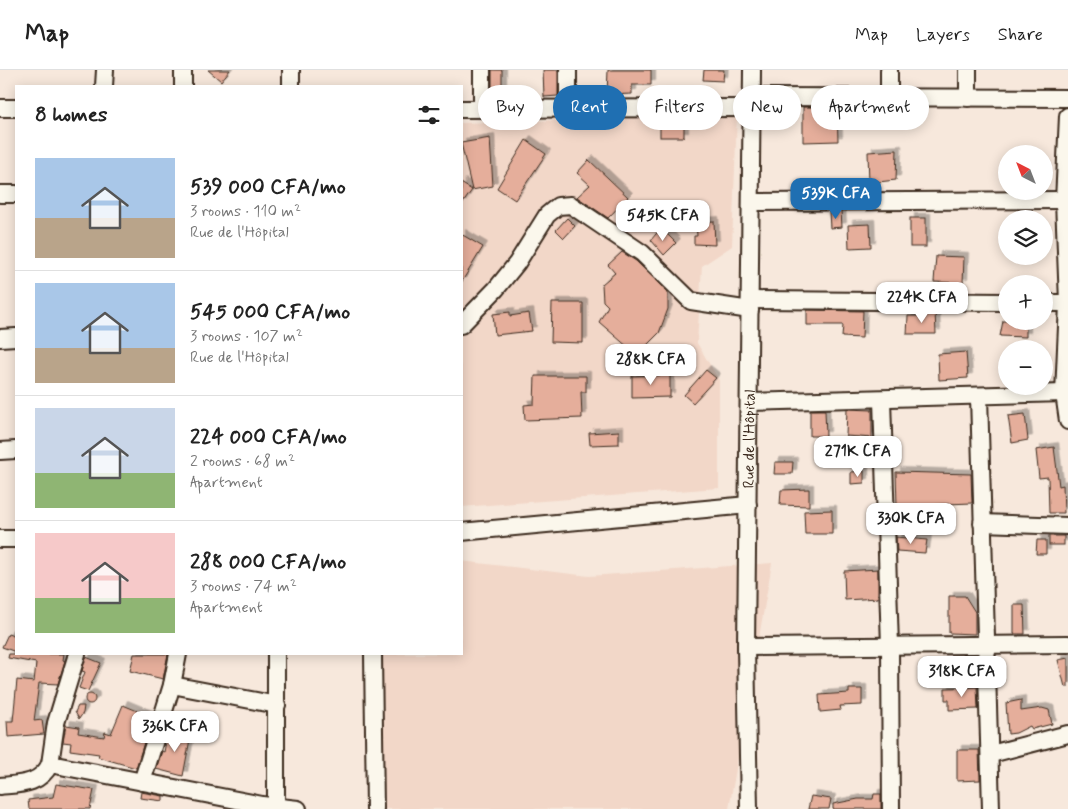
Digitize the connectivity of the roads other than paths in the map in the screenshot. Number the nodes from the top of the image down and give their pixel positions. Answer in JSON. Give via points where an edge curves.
{"nodes":[{"id":1,"x":105,"y":70,"type":"edge"},
{"id":2,"x":183,"y":70,"type":"edge"},
{"id":3,"x":291,"y":70,"type":"edge"},
{"id":4,"x":482,"y":70,"type":"edge"},
{"id":5,"x":568,"y":70,"type":"edge"},
{"id":6,"x":752,"y":70,"type":"edge"},
{"id":7,"x":889,"y":70,"type":"edge"},
{"id":8,"x":968,"y":70,"type":"edge"},
{"id":9,"x":104,"y":85,"type":"edge"},
{"id":10,"x":183,"y":85,"type":"edge"},
{"id":11,"x":291,"y":85,"type":"edge"},
{"id":12,"x":482,"y":85,"type":"edge"},
{"id":13,"x":568,"y":85,"type":"edge"},
{"id":14,"x":752,"y":85,"type":"edge"},
{"id":15,"x":889,"y":85,"type":"edge"},
{"id":16,"x":929,"y":98,"type":"edge"},
{"id":17,"x":968,"y":98,"type":"junction"},
{"id":18,"x":1068,"y":98,"type":"edge"},
{"id":19,"x":733,"y":104,"type":"edge"},
{"id":20,"x":627,"y":106,"type":"edge"},
{"id":21,"x":0,"y":108,"type":"edge"},
{"id":22,"x":15,"y":108,"type":"edge"},
{"id":23,"x":463,"y":108,"type":"edge"},
{"id":24,"x":478,"y":108,"type":"edge"},
{"id":25,"x":1068,"y":116,"type":"edge"},
{"id":26,"x":752,"y":130,"type":"edge"},
{"id":27,"x":0,"y":194,"type":"edge"},
{"id":28,"x":15,"y":194,"type":"edge"},
{"id":29,"x":1066,"y":201,"type":"edge"},
{"id":30,"x":751,"y":202,"type":"junction"},
{"id":31,"x":998,"y":302,"type":"edge"},
{"id":32,"x":1053,"y":303,"type":"edge"},
{"id":33,"x":1068,"y":303,"type":"edge"},
{"id":34,"x":750,"y":305,"type":"junction"},
{"id":35,"x":463,"y":323,"type":"edge"},
{"id":36,"x":15,"y":337,"type":"edge"},
{"id":37,"x":0,"y":338,"type":"edge"},
{"id":38,"x":1064,"y":393,"type":"junction"},
{"id":39,"x":979,"y":396,"type":"junction"},
{"id":40,"x":882,"y":400,"type":"junction"},
{"id":41,"x":749,"y":402,"type":"junction"},
{"id":42,"x":1068,"y":420,"type":"edge"},
{"id":43,"x":15,"y":450,"type":"edge"},
{"id":44,"x":0,"y":451,"type":"edge"},
{"id":45,"x":748,"y":505,"type":"junction"},
{"id":46,"x":982,"y":523,"type":"junction"},
{"id":47,"x":1068,"y":526,"type":"edge"},
{"id":48,"x":463,"y":532,"type":"edge"},
{"id":49,"x":0,"y":539,"type":"edge"},
{"id":50,"x":15,"y":539,"type":"edge"},
{"id":51,"x":1068,"y":644,"type":"edge"},
{"id":52,"x":986,"y":645,"type":"junction"},
{"id":53,"x":890,"y":646,"type":"junction"},
{"id":54,"x":746,"y":647,"type":"junction"},
{"id":55,"x":77,"y":655,"type":"edge"},
{"id":56,"x":178,"y":655,"type":"edge"},
{"id":57,"x":276,"y":655,"type":"edge"},
{"id":58,"x":373,"y":655,"type":"edge"},
{"id":59,"x":172,"y":685,"type":"junction"},
{"id":60,"x":277,"y":705,"type":"junction"},
{"id":61,"x":1068,"y":734,"type":"edge"},
{"id":62,"x":991,"y":754,"type":"junction"},
{"id":63,"x":50,"y":764,"type":"junction"},
{"id":64,"x":142,"y":782,"type":"junction"},
{"id":65,"x":0,"y":786,"type":"edge"},
{"id":66,"x":266,"y":807,"type":"edge"},
{"id":67,"x":298,"y":809,"type":"edge"},
{"id":68,"x":375,"y":809,"type":"edge"},
{"id":69,"x":749,"y":809,"type":"edge"},
{"id":70,"x":891,"y":809,"type":"edge"},
{"id":71,"x":991,"y":809,"type":"edge"}],
"edges":[{"from":1,"to":9,"type":"street"},
{"from":2,"to":10,"type":"street"},
{"from":3,"to":11,"type":"street"},
{"from":4,"to":12,"type":"street"},
{"from":5,"to":13,"type":"street"},
{"from":6,"to":14,"type":"street","name":"Rue de l'Hôpital"},
{"from":7,"to":15,"type":"street"},
{"from":8,"to":17,"type":"street"},
{"from":16,"to":17,"type":"street"},
{"from":17,"to":18,"type":"street"},
{"from":19,"to":20,"type":"street"},
{"from":21,"to":22,"type":"street"},
{"from":23,"to":24,"type":"street"},
{"from":25,"to":29,"type":"street"},
{"from":26,"to":30,"type":"street","name":"Rue de l'Hôpital"},
{"from":27,"to":28,"type":"street"},
{"from":29,"to":30,"type":"street"},
{"from":29,"to":33,"type":"street"},
{"from":30,"to":34,"type":"street","name":"Rue de l'Hôpital"},
{"from":31,"to":34,"type":"street"},
{"from":32,"to":33,"type":"street"},
{"from":33,"to":38,"type":"street"},
{"from":34,"to":35,"type":"street","via":[[691,300],[642,253],[571,205],[558,206],[547,215],[517,263]]},
{"from":34,"to":41,"type":"street","name":"Rue de l'Hôpital"},
{"from":36,"to":37,"type":"street"},
{"from":38,"to":39,"type":"street"},
{"from":38,"to":42,"type":"street"},
{"from":39,"to":40,"type":"street"},
{"from":39,"to":46,"type":"street"},
{"from":40,"to":41,"type":"street"},
{"from":40,"to":53,"type":"street"},
{"from":41,"to":45,"type":"street","name":"Rue de l'Hôpital"},
{"from":43,"to":44,"type":"street"},
{"from":45,"to":48,"type":"street"},
{"from":45,"to":54,"type":"street","name":"Rue de l'Hôpital"},
{"from":46,"to":47,"type":"street"},
{"from":46,"to":52,"type":"street"},
{"from":49,"to":50,"type":"street"},
{"from":51,"to":52,"type":"street"},
{"from":52,"to":53,"type":"street"},
{"from":52,"to":62,"type":"street"},
{"from":53,"to":54,"type":"street"},
{"from":53,"to":70,"type":"street"},
{"from":54,"to":69,"type":"street","name":"Rue de l'Hôpital"},
{"from":55,"to":63,"type":"street","via":[[56,724]]},
{"from":56,"to":59,"type":"street"},
{"from":57,"to":60,"type":"street"},
{"from":58,"to":68,"type":"street"},
{"from":59,"to":60,"type":"street"},
{"from":59,"to":64,"type":"street"},
{"from":60,"to":66,"type":"street"},
{"from":61,"to":62,"type":"street"},
{"from":62,"to":71,"type":"street"},
{"from":63,"to":64,"type":"street"},
{"from":63,"to":65,"type":"street","via":[[32,782]]},
{"from":64,"to":66,"type":"street"},
{"from":66,"to":67,"type":"street"}]}
